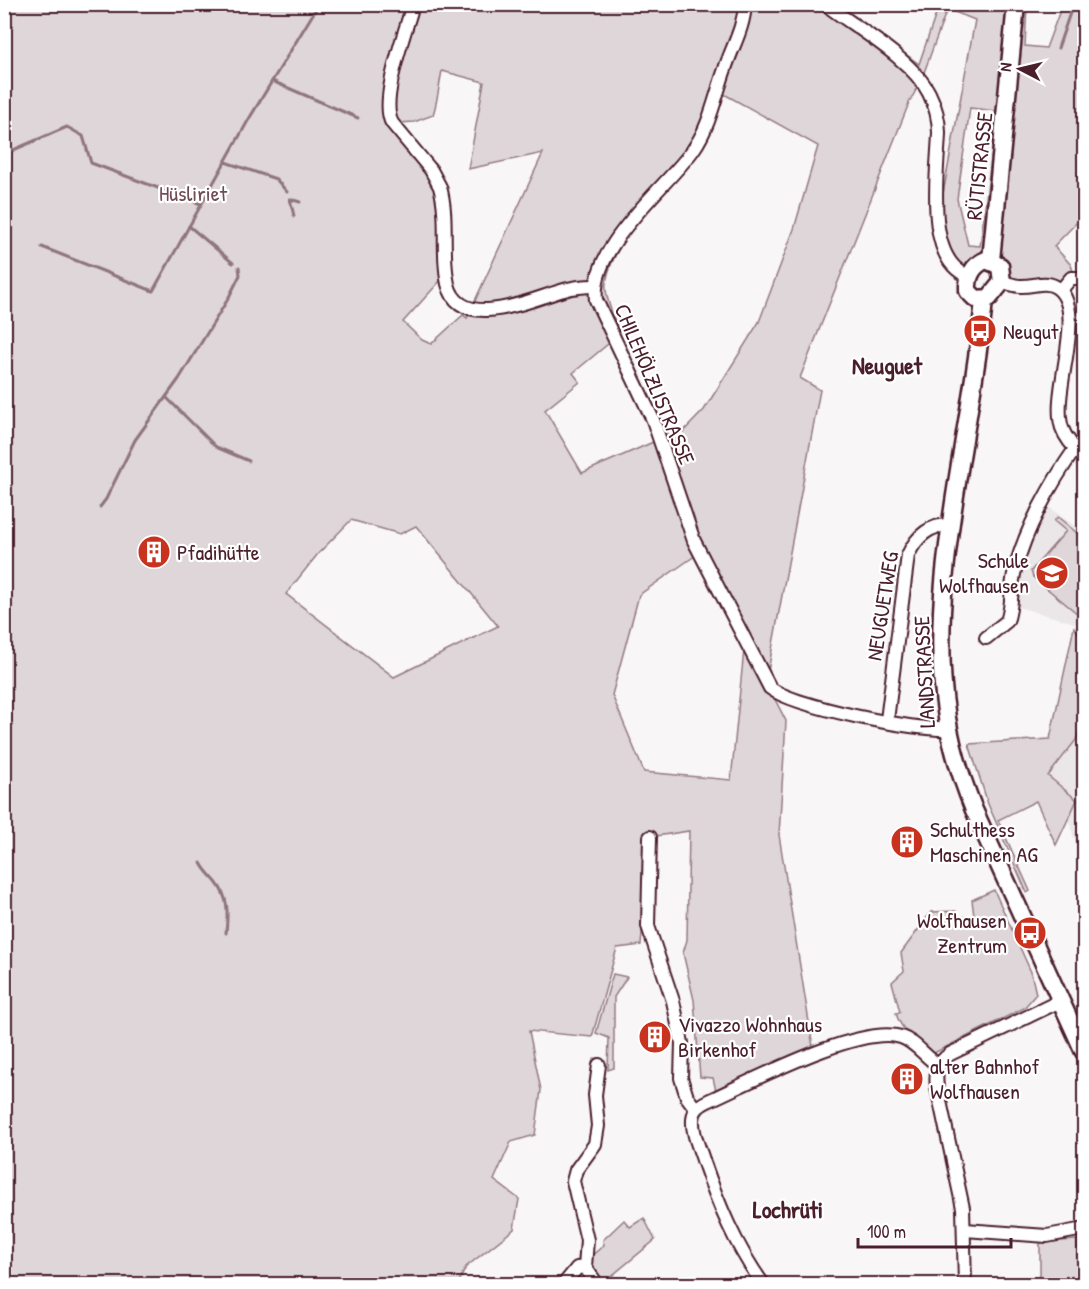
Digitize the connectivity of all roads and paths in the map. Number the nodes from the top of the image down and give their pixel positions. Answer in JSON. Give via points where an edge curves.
{"nodes":[{"id":1,"x":413,"y":4,"type":"edge"},
{"id":2,"x":745,"y":4,"type":"edge"},
{"id":3,"x":825,"y":4,"type":"edge"},
{"id":4,"x":1016,"y":4,"type":"edge"},
{"id":5,"x":992,"y":260,"type":"junction"},
{"id":6,"x":969,"y":276,"type":"junction"},
{"id":7,"x":1084,"y":278,"type":"edge"},
{"id":8,"x":1002,"y":282,"type":"junction"},
{"id":9,"x":596,"y":286,"type":"junction"},
{"id":10,"x":1061,"y":290,"type":"junction"},
{"id":11,"x":984,"y":300,"type":"junction"},
{"id":12,"x":1080,"y":453,"type":"edge"},
{"id":13,"x":952,"y":525,"type":"junction"},
{"id":14,"x":986,"y":638,"type":"dead end"},
{"id":15,"x":887,"y":720,"type":"junction"},
{"id":16,"x":949,"y":729,"type":"junction"},
{"id":17,"x":650,"y":837,"type":"dead end"},
{"id":18,"x":1060,"y":1001,"type":"junction"},
{"id":19,"x":1084,"y":1052,"type":"edge"},
{"id":20,"x":599,"y":1065,"type":"dead end"},
{"id":21,"x":938,"y":1065,"type":"junction"},
{"id":22,"x":696,"y":1109,"type":"junction"},
{"id":23,"x":1084,"y":1229,"type":"edge"},
{"id":24,"x":965,"y":1230,"type":"junction"},
{"id":25,"x":585,"y":1267,"type":"junction"},
{"id":26,"x":564,"y":1284,"type":"edge"},
{"id":27,"x":597,"y":1284,"type":"edge"},
{"id":28,"x":763,"y":1284,"type":"edge"},
{"id":29,"x":965,"y":1284,"type":"edge"}],
"edges":[{"from":1,"to":9,"type":"street","via":[[388,115],[440,187],[447,277],[452,294],[468,307],[494,310],[572,288]]},
{"from":2,"to":9,"type":"street","name":"CHILEHÖLZLISTRASSE","via":[[741,31],[698,142],[618,239]]},
{"from":3,"to":6,"type":"street","via":[[907,66],[928,92],[939,132],[934,194],[940,230],[954,267]]},
{"from":4,"to":5,"type":"main road","name":"RÜTISTRASSE"},
{"from":5,"to":6,"type":"main road","via":[[980,262]]},
{"from":5,"to":8,"type":"main road","via":[[1000,266]]},
{"from":6,"to":11,"type":"main road","via":[[970,295]]},
{"from":7,"to":10,"type":"street","via":[[1071,278]]},
{"from":8,"to":10,"type":"street","via":[[1021,286],[1046,284]]},
{"from":8,"to":11,"type":"main road"},
{"from":9,"to":15,"type":"street","name":"CHILEHÖLZLISTRASSE","via":[[596,300],[605,323],[657,429],[694,541],[766,682],[781,695],[802,703]]},
{"from":10,"to":12,"type":"street","via":[[1072,304],[1074,318],[1060,417],[1066,436]]},
{"from":11,"to":13,"type":"main road","name":"LANDSTRASSE"},
{"from":12,"to":14,"type":"street","via":[[1051,485],[1020,553],[1007,621]]},
{"from":13,"to":15,"type":"street","name":"NEUGUETWEG","via":[[927,530],[908,555]]},
{"from":13,"to":16,"type":"main road","name":"LANDSTRASSE","via":[[941,632]]},
{"from":15,"to":16,"type":"street","name":"CHILEHÖLZLISTRASSE"},
{"from":16,"to":18,"type":"main road","name":"LANDSTRASSE","via":[[974,810]]},
{"from":17,"to":22,"type":"street","via":[[648,926],[673,1001],[682,1043],[681,1078]]},
{"from":18,"to":19,"type":"main road","name":"LANDSTRASSE"},
{"from":18,"to":21,"type":"street","via":[[950,1054]]},
{"from":20,"to":25,"type":"street","via":[[595,1144],[576,1170],[573,1181],[587,1240]]},
{"from":21,"to":22,"type":"street","via":[[896,1036],[840,1044],[759,1077]]},
{"from":21,"to":24,"type":"street","via":[[937,1087]]},
{"from":22,"to":28,"type":"street","via":[[694,1133],[721,1212],[732,1237]]},
{"from":23,"to":24,"type":"street","via":[[1047,1236]]},
{"from":24,"to":29,"type":"street"},
{"from":25,"to":26,"type":"street","via":[[577,1268]]},
{"from":25,"to":27,"type":"street"}]}
